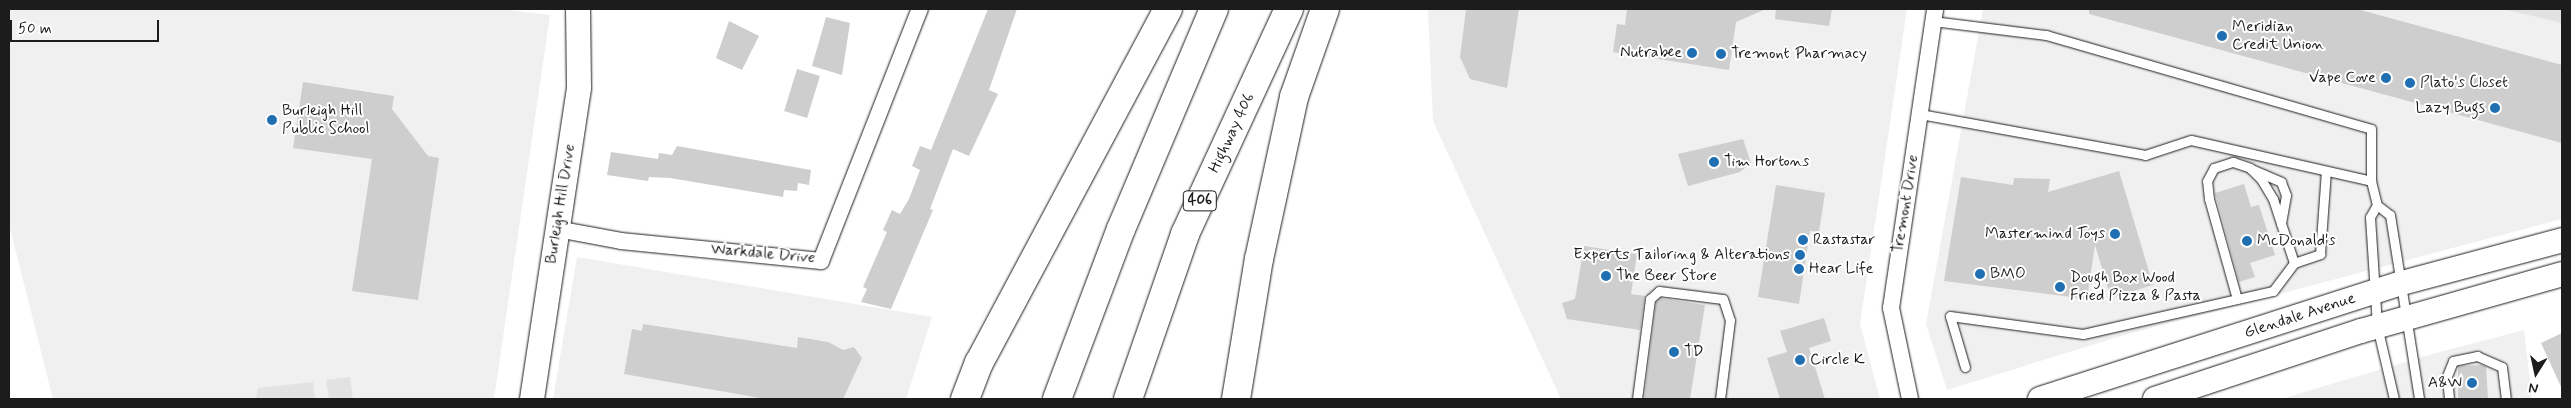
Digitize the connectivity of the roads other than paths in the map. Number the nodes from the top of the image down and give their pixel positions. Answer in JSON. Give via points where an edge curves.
{"nodes":[{"id":1,"x":578,"y":9,"type":"edge"},
{"id":2,"x":919,"y":9,"type":"edge"},
{"id":3,"x":1168,"y":9,"type":"edge"},
{"id":4,"x":1214,"y":9,"type":"edge"},
{"id":5,"x":1289,"y":9,"type":"edge"},
{"id":6,"x":1325,"y":9,"type":"edge"},
{"id":7,"x":1934,"y":15,"type":"edge"},
{"id":8,"x":1920,"y":114,"type":"junction"},
{"id":9,"x":2250,"y":168,"type":"junction"},
{"id":10,"x":2326,"y":171,"type":"junction"},
{"id":11,"x":2370,"y":181,"type":"junction"},
{"id":12,"x":2377,"y":205,"type":"junction"},
{"id":13,"x":2281,"y":225,"type":"junction"},
{"id":14,"x":557,"y":229,"type":"junction"},
{"id":15,"x":2562,"y":240,"type":"edge"},
{"id":16,"x":2294,"y":263,"type":"junction"},
{"id":17,"x":2562,"y":274,"type":"edge"},
{"id":18,"x":2402,"y":283,"type":"junction"},
{"id":19,"x":2375,"y":292,"type":"junction"},
{"id":20,"x":2236,"y":299,"type":"junction"},
{"id":21,"x":2405,"y":318,"type":"junction"},
{"id":22,"x":2377,"y":326,"type":"junction"},
{"id":23,"x":1965,"y":368,"type":"dead end"},
{"id":24,"x":532,"y":399,"type":"edge"},
{"id":25,"x":965,"y":399,"type":"edge"},
{"id":26,"x":1058,"y":399,"type":"edge"},
{"id":27,"x":1128,"y":399,"type":"edge"},
{"id":28,"x":1236,"y":399,"type":"edge"},
{"id":29,"x":1637,"y":399,"type":"edge"},
{"id":30,"x":1720,"y":399,"type":"edge"},
{"id":31,"x":1910,"y":399,"type":"edge"},
{"id":32,"x":2040,"y":399,"type":"edge"},
{"id":33,"x":2155,"y":399,"type":"edge"},
{"id":34,"x":2394,"y":399,"type":"edge"},
{"id":35,"x":2419,"y":399,"type":"edge"},
{"id":36,"x":2449,"y":399,"type":"edge"},
{"id":37,"x":2506,"y":399,"type":"edge"}],
"edges":[{"from":1,"to":14,"type":"main road","name":"Burleigh Hill Drive","via":[[579,88]]},
{"from":2,"to":14,"type":"street","name":"Warkdale Drive","via":[[821,261],[621,241]]},
{"from":3,"to":25,"type":"highway","via":[[979,364]]},
{"from":4,"to":26,"type":"highway","via":[[1121,229]]},
{"from":5,"to":27,"type":"highway","name":"Highway 406","number":"406","via":[[1185,234]]},
{"from":6,"to":28,"type":"highway","via":[[1294,97],[1259,260]]},
{"from":7,"to":8,"type":"street","name":"Tremont Drive"},
{"from":7,"to":11,"type":"lane","via":[[2046,35],[2371,129]]},
{"from":8,"to":10,"type":"lane","via":[[2145,155],[2191,140]]},
{"from":8,"to":31,"type":"street","name":"Tremont Drive","via":[[1891,308]]},
{"from":9,"to":13,"type":"lane","via":[[2273,199]]},
{"from":9,"to":13,"type":"lane","via":[[2281,182],[2286,195]]},
{"from":9,"to":20,"type":"lane","via":[[2233,162],[2214,168],[2207,181]]},
{"from":10,"to":11,"type":"lane"},
{"from":10,"to":16,"type":"lane","via":[[2320,254]]},
{"from":11,"to":12,"type":"lane"},
{"from":12,"to":18,"type":"lane","via":[[2390,215]]},
{"from":12,"to":19,"type":"lane","via":[[2370,217]]},
{"from":13,"to":16,"type":"lane"},
{"from":14,"to":24,"type":"main road","name":"Burleigh Hill Drive"},
{"from":15,"to":18,"type":"main road","name":"Glendale Avenue"},
{"from":16,"to":20,"type":"lane","via":[[2273,291]]},
{"from":17,"to":21,"type":"main road","name":"Glendale Avenue"},
{"from":18,"to":19,"type":"main road","name":"Glendale Avenue"},
{"from":18,"to":21,"type":"lane"},
{"from":19,"to":22,"type":"lane"},
{"from":19,"to":32,"type":"main road","name":"Glendale Avenue"},
{"from":20,"to":23,"type":"lane","via":[[2083,334],[1950,316]]},
{"from":21,"to":22,"type":"main road","name":"Glendale Avenue"},
{"from":21,"to":35,"type":"lane"},
{"from":22,"to":33,"type":"main road","name":"Glendale Avenue"},
{"from":22,"to":34,"type":"lane"},
{"from":29,"to":30,"type":"lane","via":[[1653,294],[1723,298],[1730,320]]},
{"from":36,"to":37,"type":"lane","via":[[2447,376],[2453,361],[2477,356],[2502,367]]}]}
